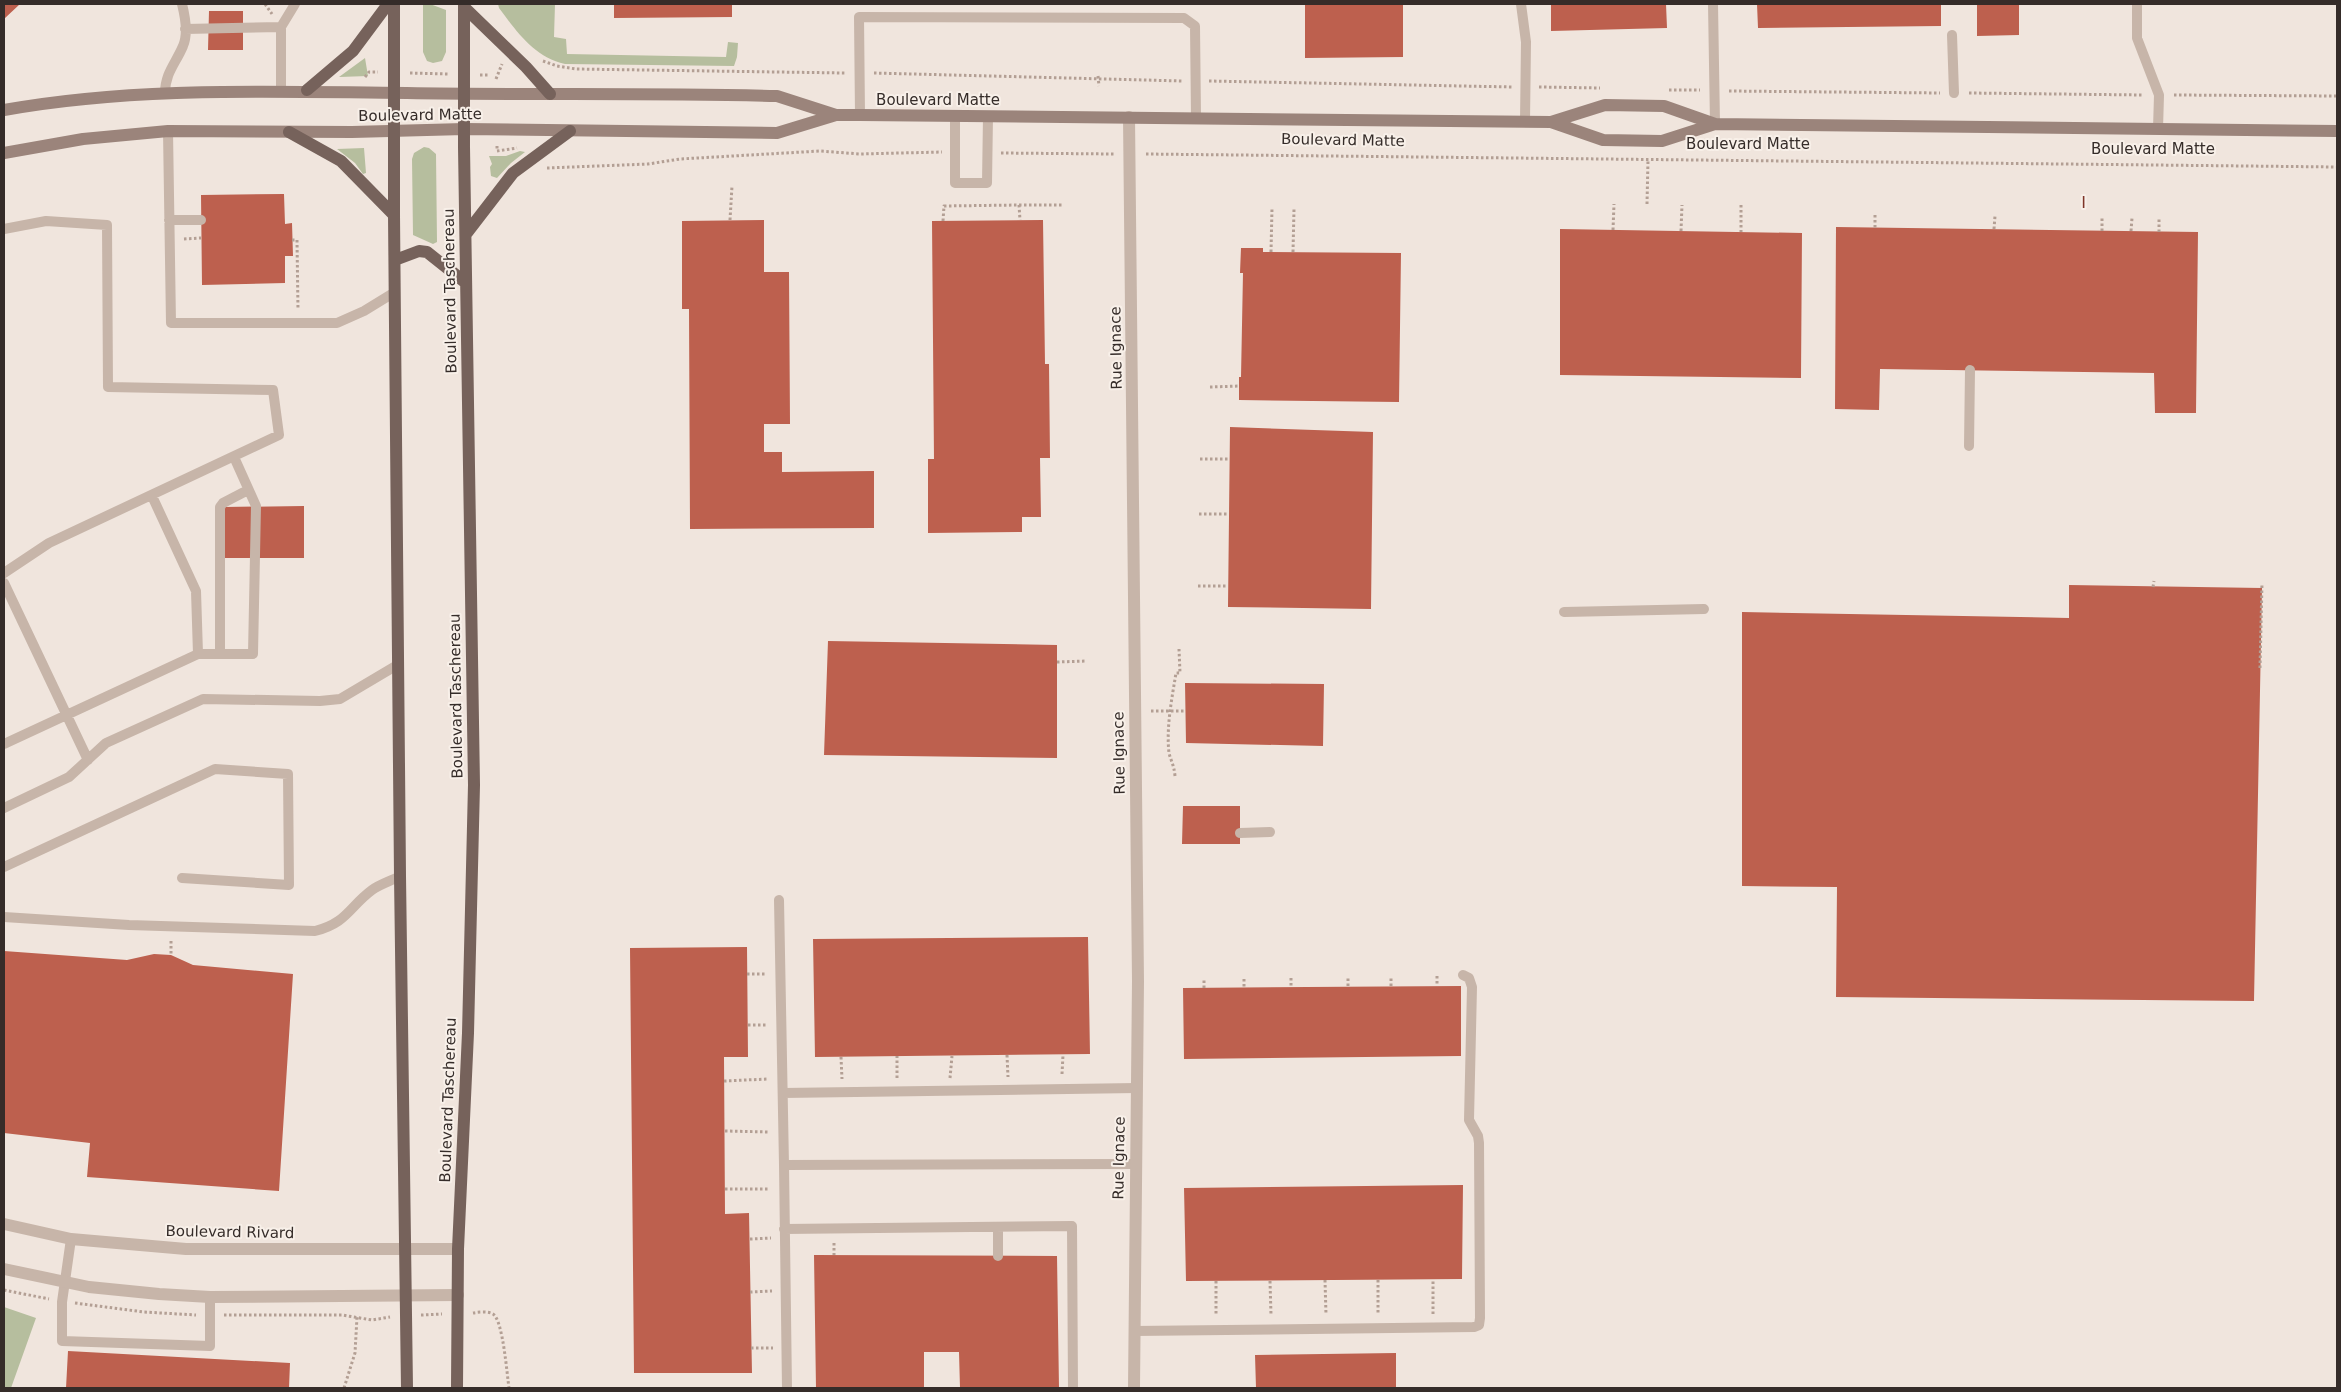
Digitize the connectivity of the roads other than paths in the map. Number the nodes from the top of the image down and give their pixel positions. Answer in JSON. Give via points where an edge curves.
{"nodes":[{"id":1,"x":182,"y":4,"type":"edge"},
{"id":2,"x":295,"y":4,"type":"edge"},
{"id":3,"x":388,"y":4,"type":"edge"},
{"id":4,"x":394,"y":4,"type":"edge"},
{"id":5,"x":1521,"y":4,"type":"edge"},
{"id":6,"x":1713,"y":4,"type":"edge"},
{"id":7,"x":2137,"y":4,"type":"edge"},
{"id":8,"x":464,"y":6,"type":"edge"},
{"id":9,"x":281,"y":27,"type":"junction"},
{"id":10,"x":185,"y":29,"type":"junction"},
{"id":11,"x":1952,"y":35,"type":"dead end"},
{"id":12,"x":307,"y":90,"type":"junction"},
{"id":13,"x":281,"y":91,"type":"junction"},
{"id":14,"x":165,"y":93,"type":"junction"},
{"id":15,"x":394,"y":93,"type":"junction"},
{"id":16,"x":1954,"y":93,"type":"dead end"},
{"id":17,"x":464,"y":94,"type":"junction"},
{"id":18,"x":550,"y":94,"type":"junction"},
{"id":19,"x":4,"y":110,"type":"edge"},
{"id":20,"x":836,"y":115,"type":"junction"},
{"id":21,"x":860,"y":115,"type":"junction"},
{"id":22,"x":955,"y":116,"type":"junction"},
{"id":23,"x":988,"y":116,"type":"junction"},
{"id":24,"x":1129,"y":118,"type":"junction"},
{"id":25,"x":1196,"y":118,"type":"junction"},
{"id":26,"x":1525,"y":122,"type":"junction"},
{"id":27,"x":1551,"y":122,"type":"junction"},
{"id":28,"x":1715,"y":124,"type":"junction"},
{"id":29,"x":464,"y":129,"type":"junction"},
{"id":30,"x":2158,"y":129,"type":"junction"},
{"id":31,"x":394,"y":130,"type":"junction"},
{"id":32,"x":168,"y":131,"type":"junction"},
{"id":33,"x":570,"y":131,"type":"junction"},
{"id":34,"x":2337,"y":131,"type":"edge"},
{"id":35,"x":289,"y":132,"type":"junction"},
{"id":36,"x":4,"y":153,"type":"edge"},
{"id":37,"x":394,"y":215,"type":"junction"},
{"id":38,"x":169,"y":220,"type":"junction"},
{"id":39,"x":201,"y":220,"type":"dead end"},
{"id":40,"x":4,"y":229,"type":"edge"},
{"id":41,"x":466,"y":234,"type":"junction"},
{"id":42,"x":395,"y":260,"type":"junction"},
{"id":43,"x":466,"y":283,"type":"junction"},
{"id":44,"x":395,"y":292,"type":"junction"},
{"id":45,"x":1970,"y":370,"type":"dead end"},
{"id":46,"x":1969,"y":446,"type":"dead end"},
{"id":47,"x":234,"y":457,"type":"junction"},
{"id":48,"x":248,"y":490,"type":"junction"},
{"id":49,"x":152,"y":496,"type":"junction"},
{"id":50,"x":4,"y":573,"type":"edge"},
{"id":51,"x":4,"y":583,"type":"edge"},
{"id":52,"x":1704,"y":609,"type":"dead end"},
{"id":53,"x":1564,"y":612,"type":"dead end"},
{"id":54,"x":198,"y":654,"type":"junction"},
{"id":55,"x":220,"y":654,"type":"junction"},
{"id":56,"x":399,"y":664,"type":"junction"},
{"id":57,"x":66,"y":715,"type":"junction"},
{"id":58,"x":4,"y":744,"type":"edge"},
{"id":59,"x":88,"y":760,"type":"junction"},
{"id":60,"x":4,"y":808,"type":"edge"},
{"id":61,"x":1270,"y":832,"type":"dead end"},
{"id":62,"x":1240,"y":833,"type":"dead end"},
{"id":63,"x":4,"y":867,"type":"edge"},
{"id":64,"x":400,"y":876,"type":"junction"},
{"id":65,"x":182,"y":878,"type":"dead end"},
{"id":66,"x":780,"y":900,"type":"dead end"},
{"id":67,"x":4,"y":917,"type":"edge"},
{"id":68,"x":1463,"y":975,"type":"dead end"},
{"id":69,"x":1137,"y":1088,"type":"junction"},
{"id":70,"x":783,"y":1093,"type":"junction"},
{"id":71,"x":1135,"y":1164,"type":"junction"},
{"id":72,"x":784,"y":1165,"type":"junction"},
{"id":73,"x":4,"y":1224,"type":"edge"},
{"id":74,"x":998,"y":1226,"type":"junction"},
{"id":75,"x":784,"y":1234,"type":"junction"},
{"id":76,"x":71,"y":1239,"type":"junction"},
{"id":77,"x":406,"y":1248,"type":"junction"},
{"id":78,"x":458,"y":1249,"type":"junction"},
{"id":79,"x":998,"y":1256,"type":"dead end"},
{"id":80,"x":4,"y":1269,"type":"edge"},
{"id":81,"x":64,"y":1283,"type":"junction"},
{"id":82,"x":458,"y":1294,"type":"junction"},
{"id":83,"x":406,"y":1295,"type":"junction"},
{"id":84,"x":210,"y":1297,"type":"junction"},
{"id":85,"x":1134,"y":1331,"type":"junction"},
{"id":86,"x":408,"y":1388,"type":"edge"},
{"id":87,"x":458,"y":1388,"type":"edge"},
{"id":88,"x":788,"y":1388,"type":"edge"},
{"id":89,"x":1074,"y":1388,"type":"edge"},
{"id":90,"x":1134,"y":1388,"type":"edge"}],
"edges":[{"from":1,"to":10,"type":"lane"},
{"from":2,"to":9,"type":"lane"},
{"from":3,"to":12,"type":"main road","via":[[353,51]]},
{"from":4,"to":15,"type":"main road"},
{"from":5,"to":26,"type":"lane","via":[[1526,42]]},
{"from":6,"to":28,"type":"lane"},
{"from":7,"to":30,"type":"lane","via":[[2137,38],[2159,95]]},
{"from":8,"to":17,"type":"main road","name":"Boulevard Taschereau"},
{"from":8,"to":18,"type":"main road"},
{"from":9,"to":10,"type":"lane"},
{"from":9,"to":13,"type":"lane"},
{"from":10,"to":14,"type":"lane","via":[[184,45],[166,78]]},
{"from":11,"to":16,"type":"lane"},
{"from":12,"to":13,"type":"main road","name":"Boulevard Matte"},
{"from":12,"to":15,"type":"main road","name":"Boulevard Matte"},
{"from":13,"to":14,"type":"main road","name":"Boulevard Matte"},
{"from":14,"to":19,"type":"main road","name":"Boulevard Matte","via":[[71,99]]},
{"from":15,"to":17,"type":"main road","name":"Boulevard Matte"},
{"from":15,"to":31,"type":"main road"},
{"from":17,"to":18,"type":"main road","name":"Boulevard Matte"},
{"from":17,"to":29,"type":"main road","name":"Boulevard Taschereau"},
{"from":18,"to":20,"type":"main road","name":"Boulevard Matte","via":[[777,96]]},
{"from":20,"to":21,"type":"main road","name":"Boulevard Matte"},
{"from":20,"to":33,"type":"main road","name":"Boulevard Matte","via":[[777,133]]},
{"from":21,"to":22,"type":"main road","name":"Boulevard Matte"},
{"from":21,"to":25,"type":"lane","via":[[859,17],[1184,18],[1195,26]]},
{"from":22,"to":23,"type":"main road","name":"Boulevard Matte"},
{"from":22,"to":23,"type":"lane","via":[[955,183],[987,183]]},
{"from":23,"to":24,"type":"main road","name":"Boulevard Matte"},
{"from":24,"to":25,"type":"main road","name":"Boulevard Matte"},
{"from":24,"to":69,"type":"street","name":"Rue Ignace"},
{"from":25,"to":26,"type":"main road","name":"Boulevard Matte"},
{"from":26,"to":27,"type":"main road","name":"Boulevard Matte"},
{"from":27,"to":28,"type":"main road","name":"Boulevard Matte","via":[[1603,140],[1662,141]]},
{"from":27,"to":28,"type":"main road","name":"Boulevard Matte","via":[[1605,105],[1664,106]]},
{"from":28,"to":30,"type":"main road","name":"Boulevard Matte"},
{"from":29,"to":31,"type":"main road","name":"Boulevard Matte"},
{"from":29,"to":33,"type":"main road","name":"Boulevard Matte"},
{"from":29,"to":41,"type":"main road","name":"Boulevard Taschereau"},
{"from":30,"to":34,"type":"main road","name":"Boulevard Matte"},
{"from":31,"to":35,"type":"main road","name":"Boulevard Matte"},
{"from":31,"to":37,"type":"main road"},
{"from":32,"to":35,"type":"main road","name":"Boulevard Matte"},
{"from":32,"to":36,"type":"main road","name":"Boulevard Matte","via":[[83,139]]},
{"from":32,"to":38,"type":"lane"},
{"from":33,"to":41,"type":"main road","via":[[512,173]]},
{"from":35,"to":37,"type":"main road","via":[[341,162]]},
{"from":37,"to":42,"type":"main road"},
{"from":38,"to":39,"type":"lane"},
{"from":38,"to":44,"type":"lane","via":[[170,323],[337,324]]},
{"from":40,"to":47,"type":"lane","via":[[46,221],[107,225],[108,387],[273,390],[279,436]]},
{"from":41,"to":43,"type":"main road","name":"Boulevard Taschereau"},
{"from":42,"to":43,"type":"main road","via":[[419,251],[427,252]]},
{"from":42,"to":44,"type":"main road"},
{"from":43,"to":78,"type":"main road","name":"Boulevard Taschereau","via":[[474,785],[468,1033]]},
{"from":44,"to":56,"type":"main road"},
{"from":45,"to":46,"type":"lane"},
{"from":47,"to":48,"type":"lane"},
{"from":47,"to":49,"type":"lane"},
{"from":48,"to":55,"type":"lane","via":[[220,507]]},
{"from":48,"to":55,"type":"lane","via":[[256,506],[253,654]]},
{"from":49,"to":50,"type":"lane","via":[[49,543]]},
{"from":49,"to":54,"type":"lane","via":[[196,591]]},
{"from":51,"to":57,"type":"lane"},
{"from":52,"to":53,"type":"lane"},
{"from":54,"to":55,"type":"lane"},
{"from":54,"to":57,"type":"lane"},
{"from":56,"to":59,"type":"lane","via":[[347,696],[331,700],[203,699],[106,743]]},
{"from":56,"to":64,"type":"main road"},
{"from":57,"to":58,"type":"lane"},
{"from":57,"to":59,"type":"lane"},
{"from":59,"to":60,"type":"lane","via":[[70,777]]},
{"from":61,"to":62,"type":"lane"},
{"from":63,"to":65,"type":"lane","via":[[215,769],[288,774],[289,884]]},
{"from":64,"to":67,"type":"lane","via":[[372,890],[344,918],[326,928],[307,932]]},
{"from":64,"to":77,"type":"main road"},
{"from":66,"to":70,"type":"lane"},
{"from":68,"to":85,"type":"lane","via":[[1470,978],[1472,987],[1469,1120],[1479,1143],[1478,1325]]},
{"from":69,"to":70,"type":"lane"},
{"from":69,"to":71,"type":"street","name":"Rue Ignace"},
{"from":70,"to":72,"type":"lane"},
{"from":71,"to":72,"type":"lane"},
{"from":71,"to":85,"type":"street","name":"Rue Ignace"},
{"from":72,"to":75,"type":"lane"},
{"from":73,"to":76,"type":"street","name":"Boulevard Rivard"},
{"from":74,"to":75,"type":"lane"},
{"from":74,"to":79,"type":"lane"},
{"from":74,"to":89,"type":"lane","via":[[1072,1226]]},
{"from":75,"to":88,"type":"lane"},
{"from":76,"to":77,"type":"street","name":"Boulevard Rivard","via":[[186,1249]]},
{"from":76,"to":81,"type":"lane"},
{"from":77,"to":78,"type":"street","name":"Boulevard Rivard"},
{"from":77,"to":83,"type":"main road"},
{"from":78,"to":82,"type":"main road","name":"Boulevard Taschereau"},
{"from":80,"to":81,"type":"street"},
{"from":81,"to":84,"type":"street","via":[[135,1293]]},
{"from":81,"to":84,"type":"lane","via":[[62,1341],[210,1346]]},
{"from":82,"to":83,"type":"street"},
{"from":82,"to":87,"type":"main road","name":"Boulevard Taschereau"},
{"from":83,"to":84,"type":"street"},
{"from":83,"to":86,"type":"main road"},
{"from":85,"to":90,"type":"street","name":"Rue Ignace"}]}
